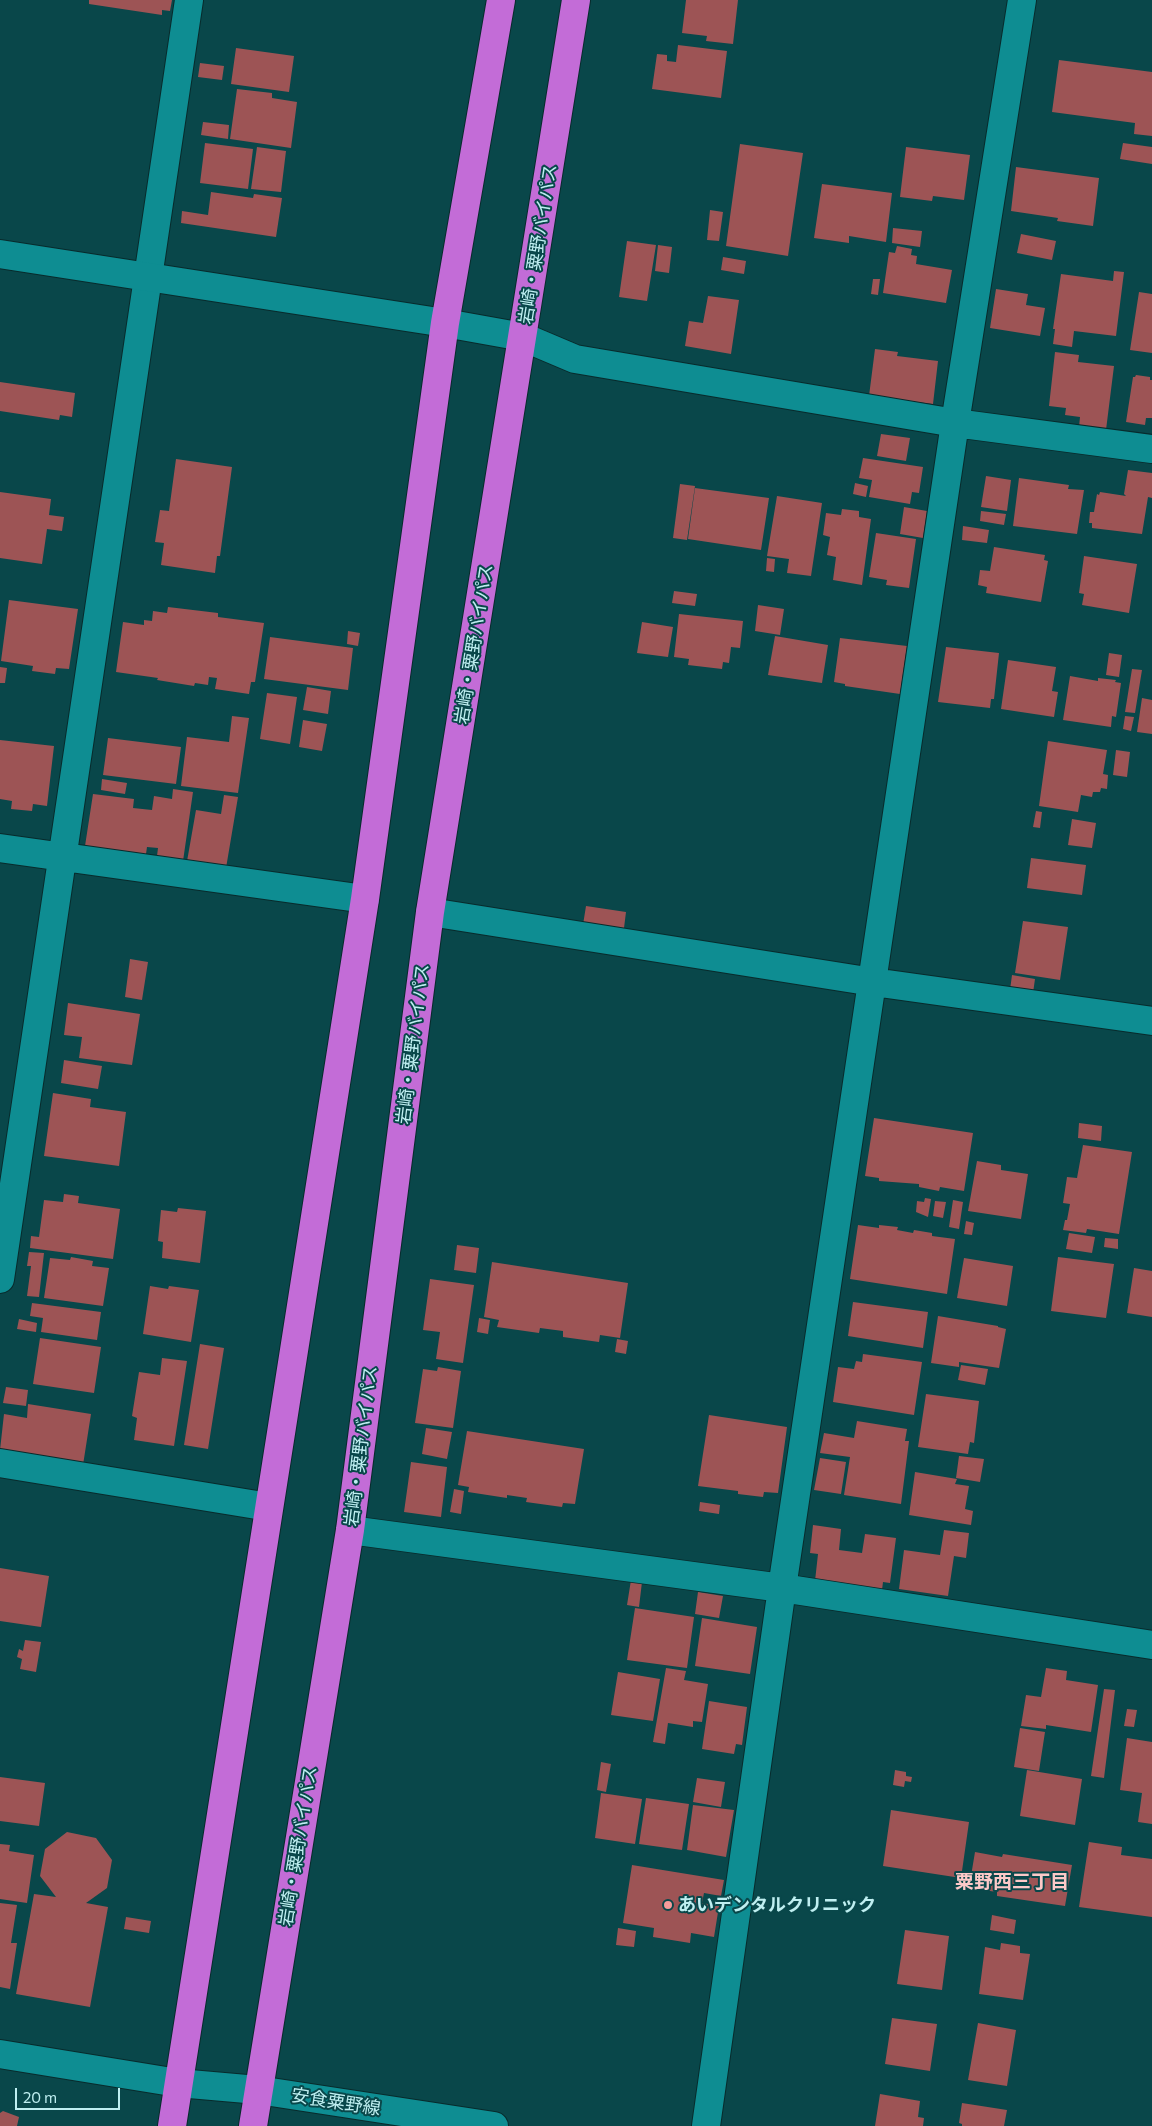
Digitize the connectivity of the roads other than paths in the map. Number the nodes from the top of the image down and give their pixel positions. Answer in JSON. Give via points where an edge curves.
{"nodes":[{"id":1,"x":189,"y":0,"type":"edge"},
{"id":2,"x":500,"y":0,"type":"edge"},
{"id":3,"x":576,"y":0,"type":"edge"},
{"id":4,"x":1022,"y":0,"type":"edge"},
{"id":5,"x":0,"y":254,"type":"edge"},
{"id":6,"x":147,"y":276,"type":"junction"},
{"id":7,"x":445,"y":323,"type":"junction"},
{"id":8,"x":524,"y":337,"type":"junction"},
{"id":9,"x":954,"y":423,"type":"junction"},
{"id":10,"x":1152,"y":449,"type":"edge"},
{"id":11,"x":0,"y":848,"type":"edge"},
{"id":12,"x":64,"y":857,"type":"junction"},
{"id":13,"x":365,"y":900,"type":"junction"},
{"id":14,"x":430,"y":912,"type":"junction"},
{"id":15,"x":873,"y":982,"type":"junction"},
{"id":16,"x":1152,"y":1021,"type":"edge"},
{"id":17,"x":0,"y":1279,"type":"edge"},
{"id":18,"x":0,"y":1463,"type":"edge"},
{"id":19,"x":269,"y":1507,"type":"junction"},
{"id":20,"x":350,"y":1530,"type":"junction"},
{"id":21,"x":782,"y":1588,"type":"junction"},
{"id":22,"x":1152,"y":1645,"type":"edge"},
{"id":23,"x":0,"y":2054,"type":"edge"},
{"id":24,"x":178,"y":2083,"type":"junction"},
{"id":25,"x":258,"y":2090,"type":"junction"},
{"id":26,"x":172,"y":2126,"type":"edge"},
{"id":27,"x":253,"y":2126,"type":"edge"},
{"id":28,"x":494,"y":2126,"type":"edge"},
{"id":29,"x":706,"y":2126,"type":"edge"}],
"edges":[{"from":1,"to":6,"type":"street"},
{"from":2,"to":7,"type":"highway"},
{"from":3,"to":8,"type":"highway","name":"岩崎・粟野バイパス"},
{"from":4,"to":9,"type":"street"},
{"from":5,"to":6,"type":"street"},
{"from":6,"to":7,"type":"street"},
{"from":6,"to":12,"type":"street"},
{"from":7,"to":8,"type":"street"},
{"from":7,"to":13,"type":"highway"},
{"from":8,"to":9,"type":"street","via":[[575,359]]},
{"from":8,"to":14,"type":"highway","name":"岩崎・粟野バイパス"},
{"from":9,"to":10,"type":"street"},
{"from":9,"to":15,"type":"street"},
{"from":11,"to":12,"type":"street"},
{"from":12,"to":13,"type":"street"},
{"from":12,"to":17,"type":"street"},
{"from":13,"to":19,"type":"highway"},
{"from":14,"to":15,"type":"street"},
{"from":14,"to":20,"type":"highway","name":"岩崎・粟野バイパス"},
{"from":15,"to":16,"type":"street"},
{"from":15,"to":21,"type":"street"},
{"from":18,"to":19,"type":"street"},
{"from":19,"to":24,"type":"highway"},
{"from":20,"to":21,"type":"street"},
{"from":20,"to":25,"type":"highway","name":"岩崎・粟野バイパス"},
{"from":21,"to":22,"type":"street"},
{"from":21,"to":29,"type":"street"},
{"from":23,"to":24,"type":"street","name":"安食粟野線"},
{"from":24,"to":25,"type":"street","name":"安食粟野線"},
{"from":24,"to":26,"type":"highway"},
{"from":25,"to":27,"type":"highway","name":"岩崎・粟野バイパス"},
{"from":25,"to":28,"type":"street","name":"安食粟野線"}]}
